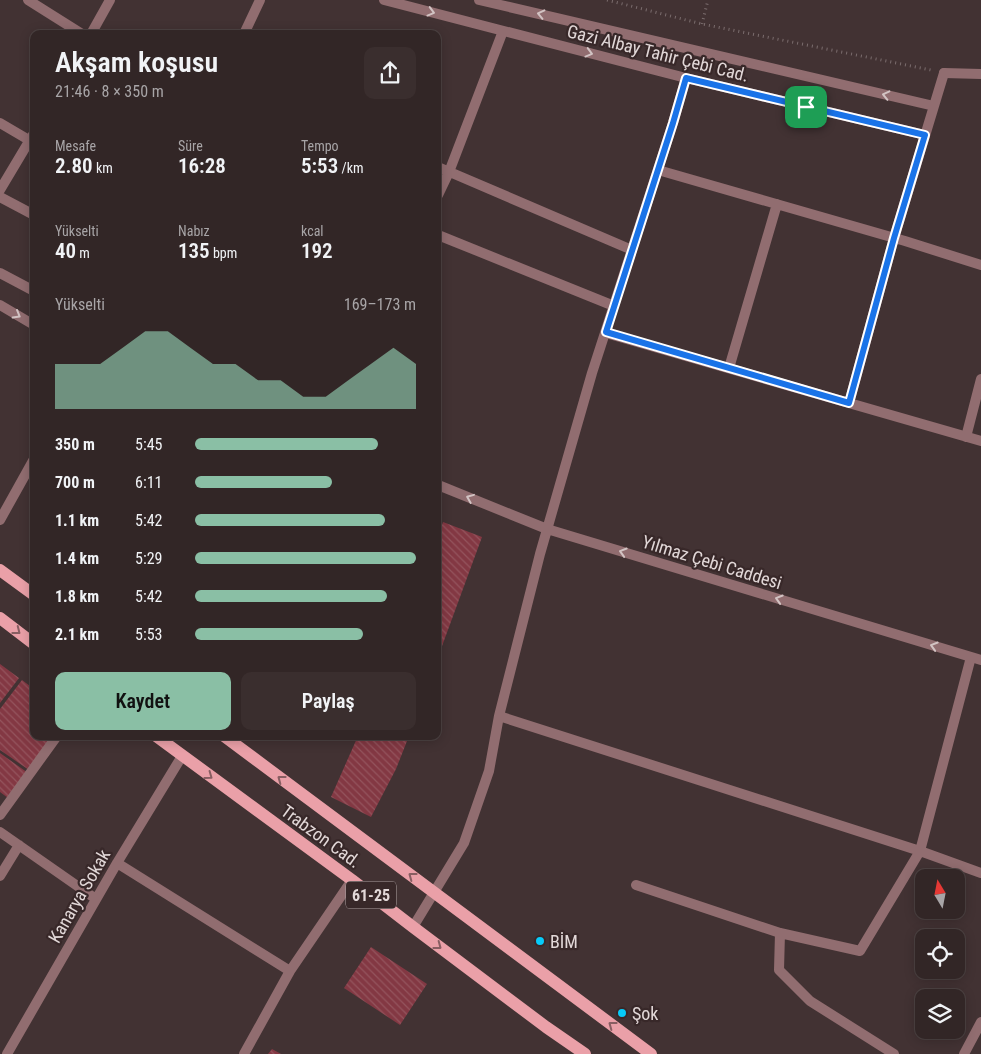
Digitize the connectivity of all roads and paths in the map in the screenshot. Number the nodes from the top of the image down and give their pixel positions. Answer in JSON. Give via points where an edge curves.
{"nodes":[{"id":1,"x":28,"y":0,"type":"edge"},
{"id":2,"x":110,"y":0,"type":"edge"},
{"id":3,"x":260,"y":0,"type":"edge"},
{"id":4,"x":384,"y":0,"type":"edge"},
{"id":5,"x":479,"y":0,"type":"edge"},
{"id":6,"x":607,"y":0,"type":"edge"},
{"id":7,"x":708,"y":0,"type":"edge"},
{"id":8,"x":702,"y":24,"type":"junction"},
{"id":9,"x":76,"y":30,"type":"edge"},
{"id":10,"x":93,"y":30,"type":"edge"},
{"id":11,"x":246,"y":30,"type":"edge"},
{"id":12,"x":502,"y":31,"type":"junction"},
{"id":13,"x":944,"y":73,"type":"junction"},
{"id":14,"x":981,"y":74,"type":"edge"},
{"id":15,"x":686,"y":78,"type":"junction"},
{"id":16,"x":934,"y":106,"type":"junction"},
{"id":17,"x":0,"y":123,"type":"edge"},
{"id":18,"x":925,"y":135,"type":"junction"},
{"id":19,"x":30,"y":138,"type":"edge"},
{"id":20,"x":30,"y":142,"type":"edge"},
{"id":21,"x":441,"y":168,"type":"edge"},
{"id":22,"x":658,"y":170,"type":"junction"},
{"id":23,"x":449,"y":172,"type":"junction"},
{"id":24,"x":441,"y":189,"type":"edge"},
{"id":25,"x":0,"y":190,"type":"edge"},
{"id":26,"x":0,"y":197,"type":"edge"},
{"id":27,"x":777,"y":204,"type":"junction"},
{"id":28,"x":30,"y":214,"type":"edge"},
{"id":29,"x":441,"y":236,"type":"edge"},
{"id":30,"x":894,"y":238,"type":"junction"},
{"id":31,"x":632,"y":250,"type":"junction"},
{"id":32,"x":981,"y":265,"type":"edge"},
{"id":33,"x":0,"y":273,"type":"edge"},
{"id":34,"x":30,"y":290,"type":"edge"},
{"id":35,"x":0,"y":305,"type":"edge"},
{"id":36,"x":614,"y":306,"type":"junction"},
{"id":37,"x":30,"y":323,"type":"edge"},
{"id":38,"x":606,"y":332,"type":"junction"},
{"id":39,"x":729,"y":368,"type":"junction"},
{"id":40,"x":981,"y":379,"type":"edge"},
{"id":41,"x":849,"y":403,"type":"junction"},
{"id":42,"x":966,"y":437,"type":"junction"},
{"id":43,"x":981,"y":441,"type":"edge"},
{"id":44,"x":30,"y":466,"type":"edge"},
{"id":45,"x":441,"y":486,"type":"edge"},
{"id":46,"x":0,"y":520,"type":"edge"},
{"id":47,"x":547,"y":528,"type":"junction"},
{"id":48,"x":0,"y":570,"type":"edge"},
{"id":49,"x":30,"y":592,"type":"edge"},
{"id":50,"x":0,"y":618,"type":"edge"},
{"id":51,"x":30,"y":641,"type":"edge"},
{"id":52,"x":976,"y":658,"type":"edge"},
{"id":53,"x":499,"y":716,"type":"junction"},
{"id":54,"x":55,"y":740,"type":"edge"},
{"id":55,"x":161,"y":740,"type":"edge"},
{"id":56,"x":229,"y":740,"type":"edge"},
{"id":57,"x":182,"y":756,"type":"junction"},
{"id":58,"x":0,"y":816,"type":"edge"},
{"id":59,"x":0,"y":832,"type":"edge"},
{"id":60,"x":19,"y":844,"type":"junction"},
{"id":61,"x":920,"y":851,"type":"junction"},
{"id":62,"x":117,"y":863,"type":"junction"},
{"id":63,"x":981,"y":873,"type":"edge"},
{"id":64,"x":0,"y":876,"type":"edge"},
{"id":65,"x":352,"y":880,"type":"junction"},
{"id":66,"x":636,"y":885,"type":"dead end"},
{"id":67,"x":435,"y":893,"type":"junction"},
{"id":68,"x":96,"y":899,"type":"junction"},
{"id":69,"x":413,"y":927,"type":"junction"},
{"id":70,"x":780,"y":933,"type":"junction"},
{"id":71,"x":290,"y":971,"type":"junction"},
{"id":72,"x":981,"y":1022,"type":"edge"},
{"id":73,"x":7,"y":1054,"type":"edge"},
{"id":74,"x":244,"y":1054,"type":"edge"},
{"id":75,"x":585,"y":1054,"type":"edge"},
{"id":76,"x":651,"y":1054,"type":"edge"},
{"id":77,"x":894,"y":1054,"type":"edge"},
{"id":78,"x":964,"y":1054,"type":"edge"}],
"edges":[{"from":1,"to":9,"type":"street"},
{"from":2,"to":10,"type":"street"},
{"from":3,"to":11,"type":"street"},
{"from":4,"to":12,"type":"street","name":"Gazi Albay Tahir Çebi Cad.","one_way":true},
{"from":16,"to":5,"type":"street","one_way":true},
{"from":6,"to":8,"type":"path"},
{"from":7,"to":8,"type":"path"},
{"from":8,"to":13,"type":"path"},
{"from":12,"to":15,"type":"street","name":"Gazi Albay Tahir Çebi Cad.","one_way":true},
{"from":12,"to":23,"type":"street"},
{"from":13,"to":14,"type":"street"},
{"from":13,"to":16,"type":"street"},
{"from":15,"to":18,"type":"street","name":"Gazi Albay Tahir Çebi Cad."},
{"from":15,"to":22,"type":"street"},
{"from":16,"to":18,"type":"street"},
{"from":17,"to":19,"type":"street"},
{"from":18,"to":30,"type":"street"},
{"from":20,"to":25,"type":"street"},
{"from":21,"to":23,"type":"street"},
{"from":22,"to":27,"type":"street"},
{"from":22,"to":31,"type":"street"},
{"from":23,"to":24,"type":"street"},
{"from":23,"to":31,"type":"street"},
{"from":26,"to":28,"type":"street"},
{"from":27,"to":30,"type":"street"},
{"from":27,"to":39,"type":"street"},
{"from":29,"to":36,"type":"street"},
{"from":30,"to":32,"type":"street"},
{"from":30,"to":41,"type":"street"},
{"from":31,"to":36,"type":"street"},
{"from":33,"to":34,"type":"street"},
{"from":35,"to":37,"type":"street","one_way":true},
{"from":36,"to":38,"type":"street"},
{"from":38,"to":39,"type":"street"},
{"from":38,"to":47,"type":"street"},
{"from":39,"to":41,"type":"street"},
{"from":40,"to":42,"type":"street"},
{"from":41,"to":42,"type":"street"},
{"from":42,"to":43,"type":"street"},
{"from":44,"to":46,"type":"street"},
{"from":47,"to":45,"type":"street","name":"Yılmaz Çebi Caddesi","one_way":true},
{"from":52,"to":47,"type":"street","name":"Yılmaz Çebi Caddesi","one_way":true},
{"from":47,"to":53,"type":"street"},
{"from":48,"to":49,"type":"main road"},
{"from":50,"to":51,"type":"main road","one_way":true},
{"from":52,"to":61,"type":"street"},
{"from":53,"to":61,"type":"street"},
{"from":53,"to":67,"type":"street","via":[[489,771],[464,843]]},
{"from":54,"to":58,"type":"street"},
{"from":55,"to":57,"type":"main road","name":"Trabzon Cad.","number":"61-25"},
{"from":67,"to":56,"type":"main road","name":"Trabzon Cad.","number":"61-25","one_way":true},
{"from":57,"to":62,"type":"street","name":"Kanarya Sokak"},
{"from":57,"to":65,"type":"main road","name":"Trabzon Cad.","number":"61-25","one_way":true},
{"from":59,"to":60,"type":"street"},
{"from":60,"to":64,"type":"street"},
{"from":60,"to":68,"type":"street"},
{"from":61,"to":63,"type":"street"},
{"from":61,"to":70,"type":"street","via":[[860,951]]},
{"from":62,"to":68,"type":"street","name":"Kanarya Sokak"},
{"from":62,"to":71,"type":"street"},
{"from":65,"to":69,"type":"main road","name":"Trabzon Cad.","number":"61-25"},
{"from":65,"to":71,"type":"street"},
{"from":66,"to":70,"type":"street"},
{"from":67,"to":69,"type":"street"},
{"from":76,"to":67,"type":"main road","name":"Trabzon Cad.","number":"61-25","one_way":true},
{"from":68,"to":73,"type":"street","name":"Kanarya Sokak"},
{"from":69,"to":75,"type":"main road","name":"Trabzon Cad.","number":"61-25","one_way":true},
{"from":70,"to":77,"type":"street","via":[[779,970],[810,1001]]},
{"from":71,"to":74,"type":"street"},
{"from":72,"to":78,"type":"street"}]}
